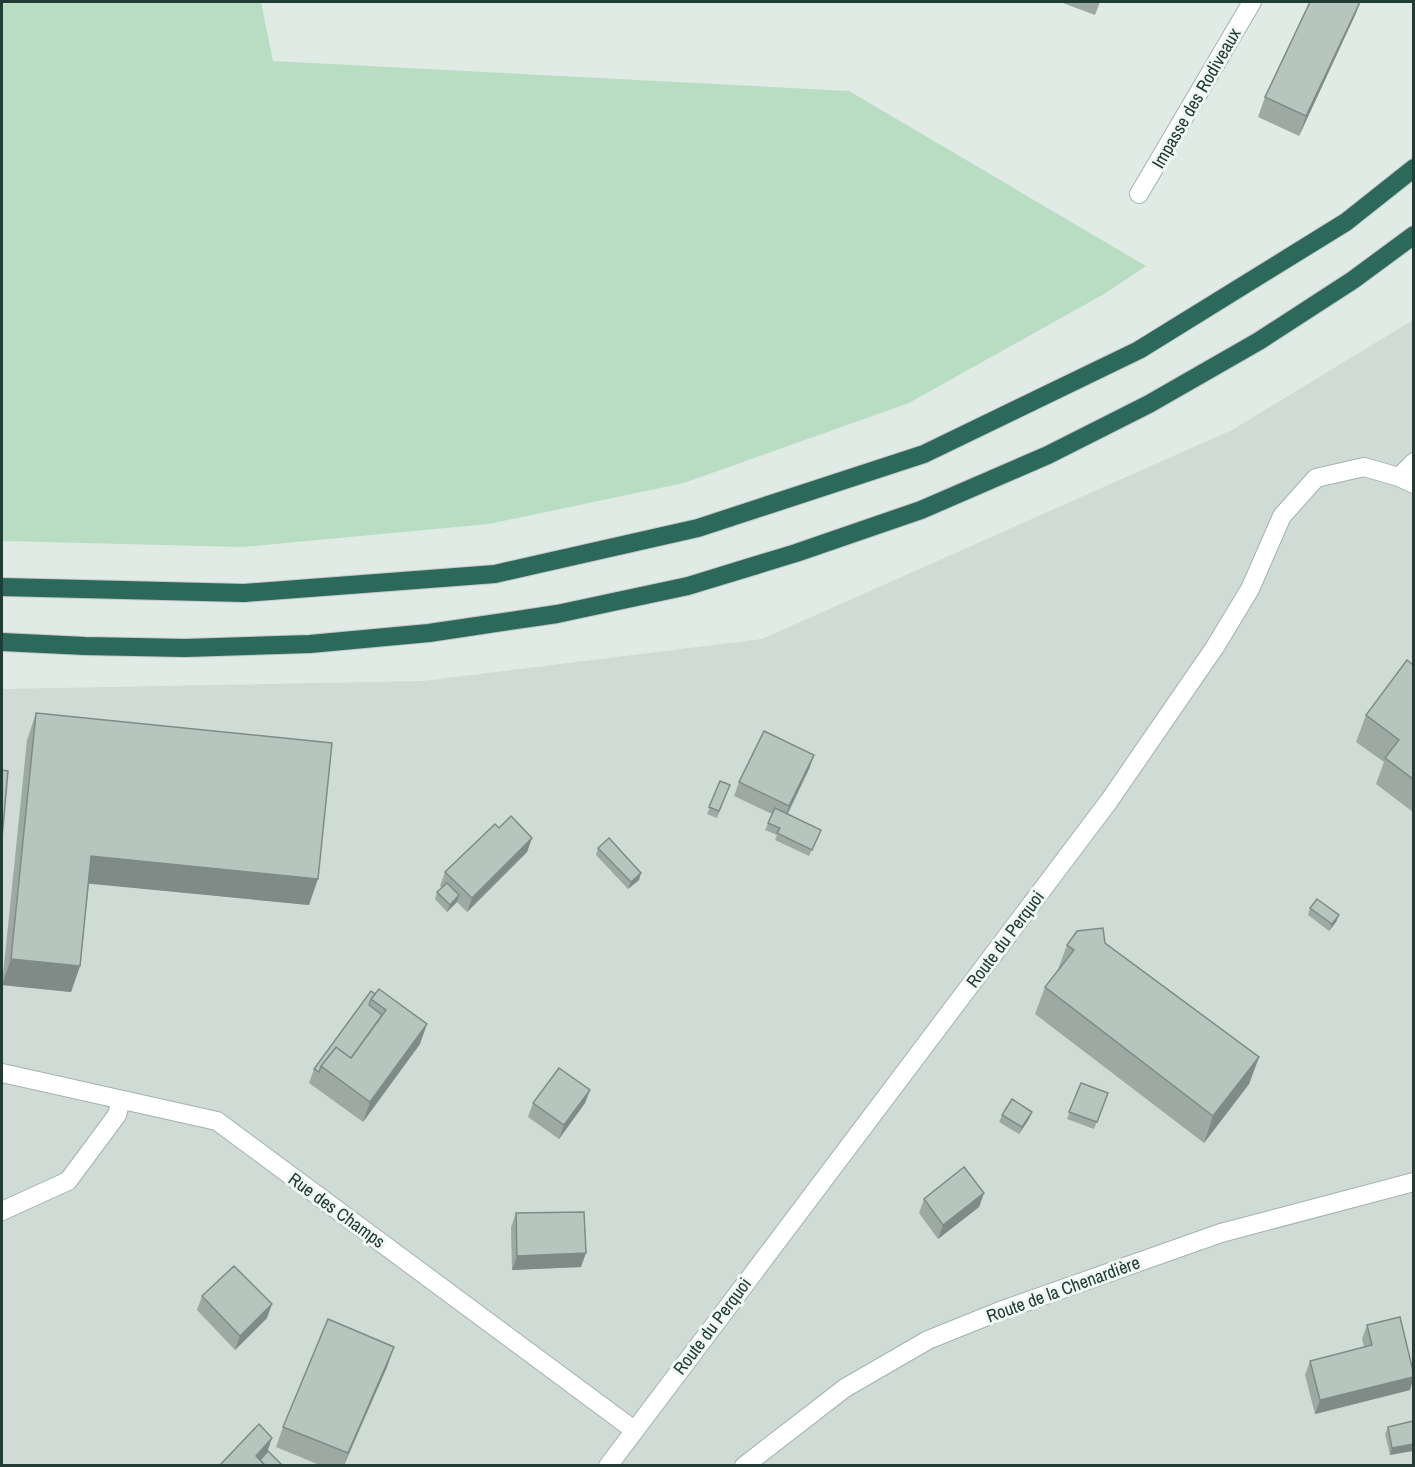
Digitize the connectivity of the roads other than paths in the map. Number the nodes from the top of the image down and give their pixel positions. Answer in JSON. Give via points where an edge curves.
{"nodes":[{"id":1,"x":1252,"y":2,"type":"edge"},
{"id":2,"x":1413,"y":168,"type":"edge"},
{"id":3,"x":1139,"y":194,"type":"dead end"},
{"id":4,"x":1413,"y":235,"type":"edge"},
{"id":5,"x":1413,"y":462,"type":"edge"},
{"id":6,"x":1406,"y":481,"type":"edge"},
{"id":7,"x":2,"y":587,"type":"edge"},
{"id":8,"x":2,"y":642,"type":"edge"},
{"id":9,"x":2,"y":1073,"type":"edge"},
{"id":10,"x":121,"y":1100,"type":"junction"},
{"id":11,"x":1413,"y":1182,"type":"edge"},
{"id":12,"x":2,"y":1211,"type":"edge"},
{"id":13,"x":634,"y":1430,"type":"junction"},
{"id":14,"x":608,"y":1466,"type":"edge"},
{"id":15,"x":744,"y":1466,"type":"edge"}],
"edges":[{"from":1,"to":3,"type":"street","name":"Impasse des Rodiveaux"},
{"from":2,"to":7,"type":"highway","via":[[1346,222],[1139,350],[924,454],[698,528],[495,574],[244,593]]},
{"from":4,"to":8,"type":"highway","via":[[1353,280],[1259,341],[1048,456],[921,510],[796,554],[688,586],[557,614],[429,633],[310,644],[185,648]]},
{"from":5,"to":6,"type":"street"},
{"from":6,"to":13,"type":"street","name":"Route du Perquoi","via":[[1364,467],[1316,478],[1282,516],[1250,589],[1215,647],[1109,801]]},
{"from":9,"to":10,"type":"street","name":"Rue des Champs"},
{"from":10,"to":12,"type":"street","via":[[117,1115],[68,1181]]},
{"from":10,"to":13,"type":"street","name":"Rue des Champs","via":[[217,1121]]},
{"from":11,"to":15,"type":"street","name":"Route de la Chenardière","via":[[1221,1233],[928,1340],[845,1388]]},
{"from":13,"to":14,"type":"street","name":"Route du Perquoi"}]}
